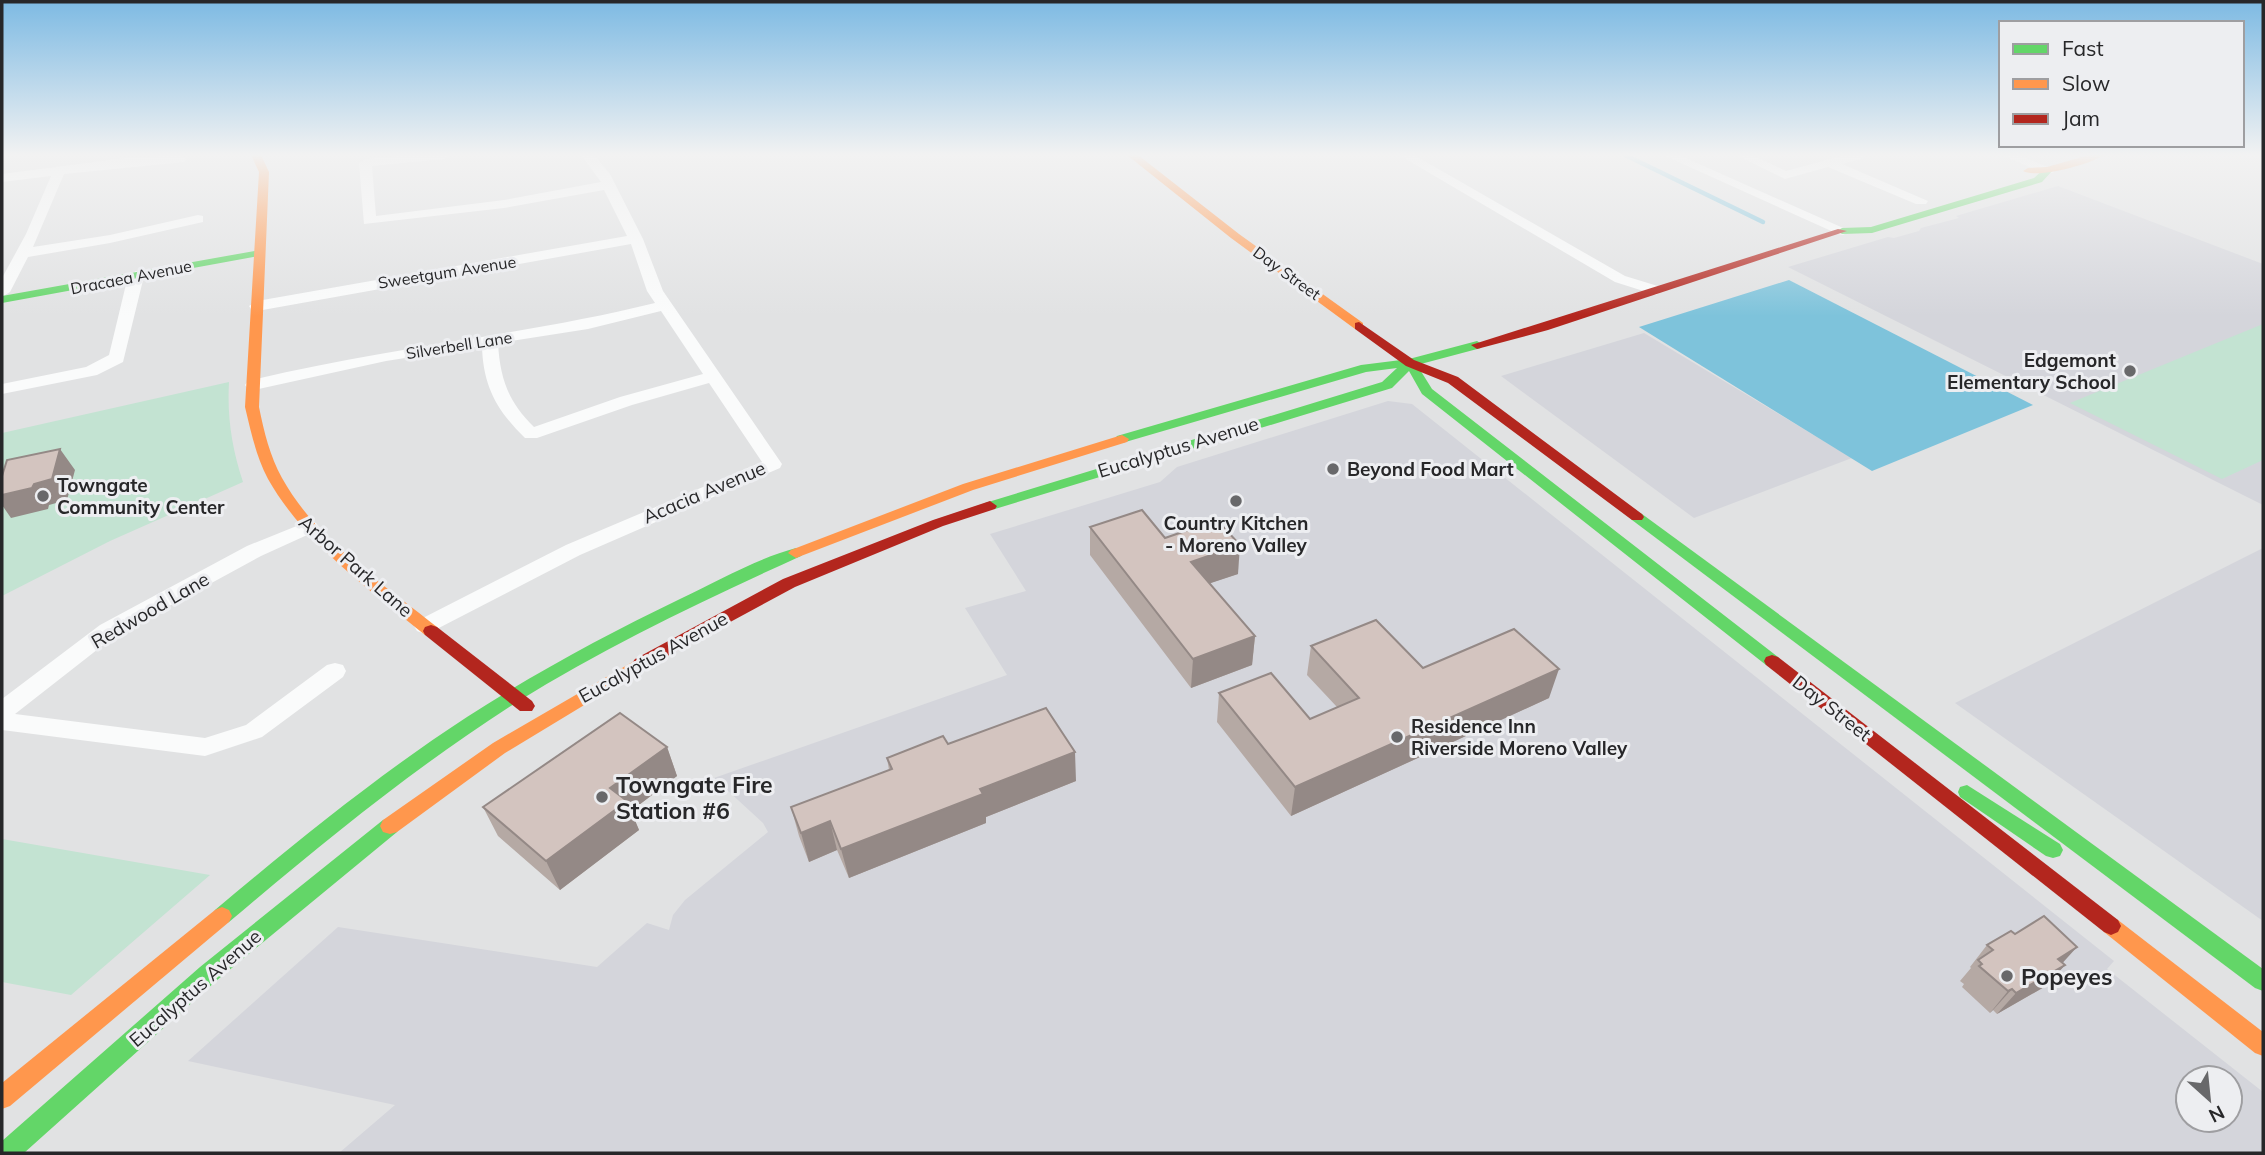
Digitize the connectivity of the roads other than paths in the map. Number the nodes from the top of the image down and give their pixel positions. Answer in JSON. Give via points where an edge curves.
{"nodes":[{"id":1,"x":42,"y":209,"type":"edge"},
{"id":2,"x":262,"y":209,"type":"edge"},
{"id":3,"x":368,"y":209,"type":"edge"},
{"id":4,"x":465,"y":209,"type":"edge"},
{"id":5,"x":621,"y":209,"type":"edge"},
{"id":6,"x":1201,"y":209,"type":"edge"},
{"id":7,"x":1499,"y":209,"type":"edge"},
{"id":8,"x":1793,"y":209,"type":"edge"},
{"id":9,"x":1892,"y":209,"type":"edge"},
{"id":10,"x":1943,"y":209,"type":"edge"},
{"id":11,"x":198,"y":219,"type":"dead end"},
{"id":12,"x":1843,"y":231,"type":"junction"},
{"id":13,"x":636,"y":239,"type":"junction"},
{"id":14,"x":23,"y":253,"type":"junction"},
{"id":15,"x":260,"y":253,"type":"junction"},
{"id":16,"x":136,"y":276,"type":"junction"},
{"id":17,"x":1656,"y":290,"type":"junction"},
{"id":18,"x":2,"y":292,"type":"edge"},
{"id":19,"x":2,"y":300,"type":"edge"},
{"id":20,"x":665,"y":305,"type":"junction"},
{"id":21,"x":257,"y":306,"type":"junction"},
{"id":22,"x":489,"y":341,"type":"junction"},
{"id":23,"x":1410,"y":363,"type":"junction"},
{"id":24,"x":713,"y":376,"type":"junction"},
{"id":25,"x":254,"y":385,"type":"junction"},
{"id":26,"x":2,"y":389,"type":"edge"},
{"id":27,"x":1270,"y":397,"type":"junction"},
{"id":28,"x":1094,"y":449,"type":"junction"},
{"id":29,"x":1135,"y":460,"type":"junction"},
{"id":30,"x":1527,"y":469,"type":"junction"},
{"id":31,"x":1642,"y":519,"type":"junction"},
{"id":32,"x":938,"y":523,"type":"junction"},
{"id":33,"x":309,"y":527,"type":"junction"},
{"id":34,"x":1634,"y":553,"type":"junction"},
{"id":35,"x":425,"y":626,"type":"junction"},
{"id":36,"x":1788,"y":631,"type":"junction"},
{"id":37,"x":335,"y":671,"type":"dead end"},
{"id":38,"x":514,"y":696,"type":"junction"},
{"id":39,"x":2,"y":711,"type":"edge"},
{"id":40,"x":543,"y":719,"type":"junction"},
{"id":41,"x":2,"y":721,"type":"edge"},
{"id":42,"x":1935,"y":788,"type":"junction"},
{"id":43,"x":2063,"y":858,"type":"dead end"},
{"id":44,"x":2086,"y":869,"type":"dead end"},
{"id":45,"x":2133,"y":885,"type":"junction"},
{"id":46,"x":209,"y":925,"type":"junction"},
{"id":47,"x":2263,"y":981,"type":"edge"},
{"id":48,"x":159,"y":990,"type":"dead end"},
{"id":49,"x":2263,"y":1045,"type":"edge"},
{"id":50,"x":2,"y":1098,"type":"edge"},
{"id":51,"x":6,"y":1153,"type":"edge"}],
"edges":[{"from":1,"to":14,"type":"street"},
{"from":2,"to":15,"type":"main road","name":"Arbor Park Lane"},
{"from":3,"to":4,"type":"street","via":[[369,221]]},
{"from":5,"to":13,"type":"street","name":"Acacia Avenue"},
{"from":6,"to":23,"type":"main road","name":"Day Street"},
{"from":7,"to":17,"type":"street","via":[[1620,278]]},
{"from":8,"to":12,"type":"street"},
{"from":9,"to":12,"type":"main road","name":"Eucalyptus Avenue","via":[[1847,221]]},
{"from":10,"to":12,"type":"main road","name":"Eucalyptus Avenue","via":[[1872,230]]},
{"from":11,"to":14,"type":"street"},
{"from":12,"to":17,"type":"main road","name":"Eucalyptus Avenue"},
{"from":13,"to":20,"type":"street","name":"Acacia Avenue","via":[[649,280]]},
{"from":13,"to":21,"type":"street","name":"Sweetgum Avenue"},
{"from":14,"to":18,"type":"street"},
{"from":15,"to":16,"type":"main road","name":"Dracaea Avenue"},
{"from":15,"to":21,"type":"main road","name":"Arbor Park Lane"},
{"from":16,"to":19,"type":"main road","name":"Dracaea Avenue"},
{"from":16,"to":26,"type":"street","via":[[117,358],[91,371]]},
{"from":17,"to":23,"type":"main road","name":"Eucalyptus Avenue","via":[[1544,327]]},
{"from":20,"to":22,"type":"street","name":"Silverbell Lane"},
{"from":20,"to":24,"type":"street","name":"Acacia Avenue"},
{"from":21,"to":25,"type":"main road","name":"Arbor Park Lane"},
{"from":22,"to":24,"type":"street","via":[[494,389],[512,417],[531,434]]},
{"from":22,"to":25,"type":"street","name":"Silverbell Lane","via":[[386,356]]},
{"from":23,"to":27,"type":"main road","name":"Eucalyptus Avenue","via":[[1365,368]]},
{"from":23,"to":29,"type":"main road","name":"Eucalyptus Avenue","via":[[1387,385]]},
{"from":23,"to":30,"type":"main road","name":"Day Street","via":[[1427,391]]},
{"from":23,"to":31,"type":"main road","name":"Day Street","via":[[1453,380]]},
{"from":24,"to":35,"type":"street","name":"Acacia Avenue","via":[[773,464],[583,545]]},
{"from":25,"to":33,"type":"main road","name":"Arbor Park Lane","via":[[254,426],[260,451],[281,493]]},
{"from":27,"to":28,"type":"main road","name":"Eucalyptus Avenue"},
{"from":27,"to":29,"type":"main road","via":[[1219,422],[1143,446]]},
{"from":28,"to":32,"type":"main road","via":[[1068,470],[985,495]]},
{"from":28,"to":38,"type":"main road","name":"Eucalyptus Avenue","via":[[913,507],[766,566]]},
{"from":29,"to":32,"type":"main road","name":"Eucalyptus Avenue"},
{"from":30,"to":31,"type":"main road","via":[[1571,486],[1615,520]]},
{"from":30,"to":34,"type":"main road","name":"Day Street"},
{"from":31,"to":36,"type":"main road","name":"Day Street"},
{"from":32,"to":40,"type":"main road","name":"Eucalyptus Avenue","via":[[789,583]]},
{"from":33,"to":35,"type":"main road","name":"Arbor Park Lane"},
{"from":33,"to":39,"type":"street","name":"Redwood Lane","via":[[254,551],[108,630]]},
{"from":34,"to":36,"type":"main road","via":[[1657,550],[1721,597]]},
{"from":34,"to":42,"type":"main road","name":"Day Street"},
{"from":35,"to":38,"type":"main road","name":"Arbor Park Lane"},
{"from":36,"to":45,"type":"main road","name":"Day Street"},
{"from":37,"to":41,"type":"street","via":[[254,730],[205,747]]},
{"from":38,"to":40,"type":"main road","name":"Arbor Park Lane"},
{"from":38,"to":46,"type":"main road","name":"Eucalyptus Avenue","via":[[354,807]]},
{"from":40,"to":51,"type":"main road","name":"Eucalyptus Avenue","via":[[385,829],[208,974]]},
{"from":42,"to":43,"type":"main road","via":[[1959,788]]},
{"from":42,"to":49,"type":"main road","name":"Day Street"},
{"from":44,"to":45,"type":"main road"},
{"from":45,"to":47,"type":"main road","name":"Day Street"},
{"from":46,"to":48,"type":"main road","via":[[190,962]]},
{"from":46,"to":50,"type":"main road","name":"Eucalyptus Avenue"}]}
